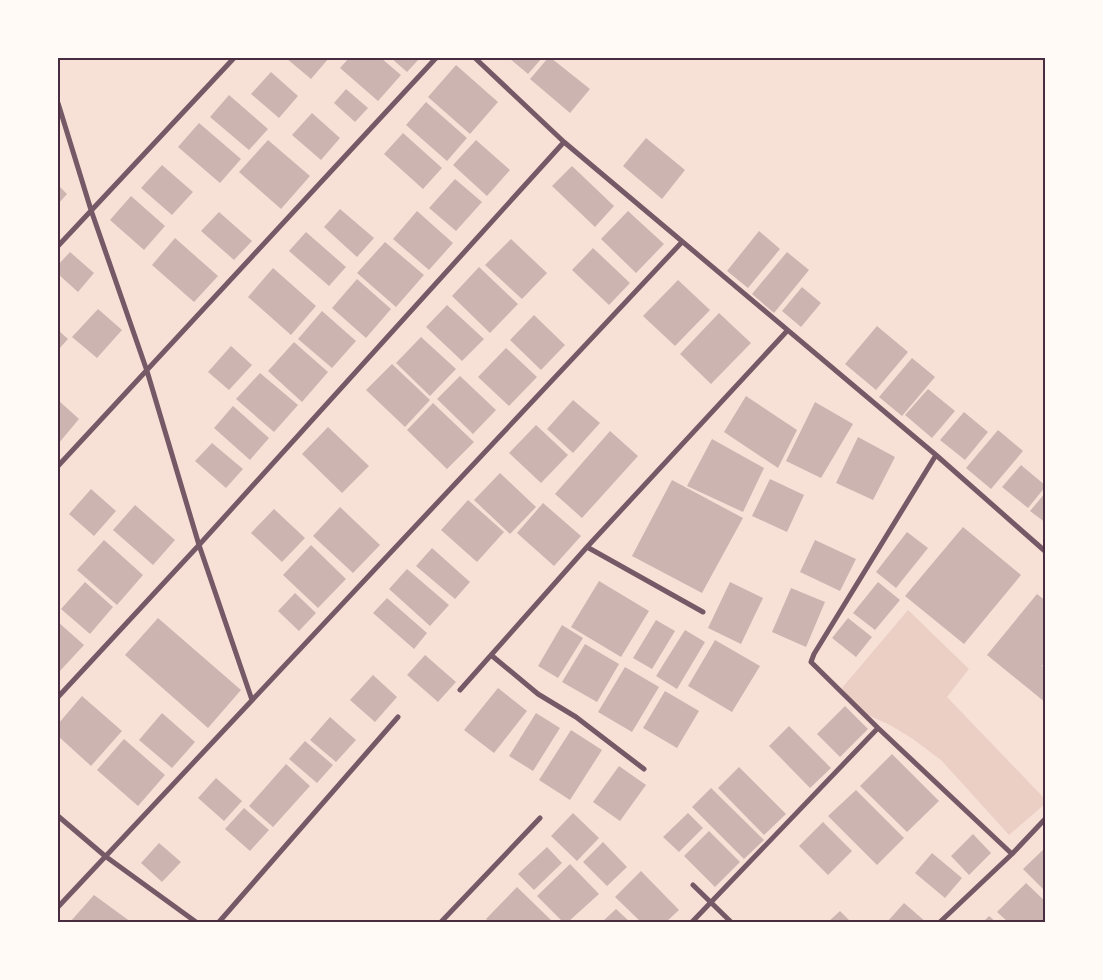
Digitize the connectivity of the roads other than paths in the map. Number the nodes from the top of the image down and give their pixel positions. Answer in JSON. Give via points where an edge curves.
{"nodes":[{"id":1,"x":234,"y":58,"type":"edge"},
{"id":2,"x":436,"y":58,"type":"edge"},
{"id":3,"x":474,"y":58,"type":"edge"},
{"id":4,"x":58,"y":104,"type":"edge"},
{"id":5,"x":564,"y":142,"type":"junction"},
{"id":6,"x":91,"y":210,"type":"junction"},
{"id":7,"x":682,"y":242,"type":"junction"},
{"id":8,"x":58,"y":246,"type":"edge"},
{"id":9,"x":787,"y":331,"type":"junction"},
{"id":10,"x":147,"y":371,"type":"junction"},
{"id":11,"x":936,"y":455,"type":"junction"},
{"id":12,"x":58,"y":466,"type":"edge"},
{"id":13,"x":199,"y":545,"type":"junction"},
{"id":14,"x":587,"y":547,"type":"junction"},
{"id":15,"x":1046,"y":552,"type":"edge"},
{"id":16,"x":703,"y":612,"type":"dead end"},
{"id":17,"x":491,"y":655,"type":"junction"},
{"id":18,"x":460,"y":690,"type":"dead end"},
{"id":19,"x":58,"y":697,"type":"edge"},
{"id":20,"x":252,"y":700,"type":"junction"},
{"id":21,"x":398,"y":717,"type":"dead end"},
{"id":22,"x":878,"y":728,"type":"junction"},
{"id":23,"x":644,"y":770,"type":"dead end"},
{"id":24,"x":58,"y":816,"type":"edge"},
{"id":25,"x":540,"y":818,"type":"dead end"},
{"id":26,"x":1046,"y":818,"type":"edge"},
{"id":27,"x":1012,"y":854,"type":"junction"},
{"id":28,"x":105,"y":856,"type":"junction"},
{"id":29,"x":693,"y":885,"type":"dead end"},
{"id":30,"x":711,"y":903,"type":"junction"},
{"id":31,"x":58,"y":907,"type":"edge"},
{"id":32,"x":196,"y":922,"type":"edge"},
{"id":33,"x":219,"y":922,"type":"edge"},
{"id":34,"x":441,"y":922,"type":"edge"},
{"id":35,"x":692,"y":922,"type":"edge"},
{"id":36,"x":731,"y":922,"type":"edge"},
{"id":37,"x":940,"y":922,"type":"edge"}],
"edges":[{"from":1,"to":6,"type":"street"},
{"from":2,"to":10,"type":"street"},
{"from":3,"to":5,"type":"street"},
{"from":4,"to":6,"type":"street"},
{"from":5,"to":7,"type":"street"},
{"from":5,"to":13,"type":"street"},
{"from":6,"to":8,"type":"street"},
{"from":6,"to":10,"type":"street"},
{"from":7,"to":9,"type":"street"},
{"from":7,"to":20,"type":"street"},
{"from":9,"to":11,"type":"street"},
{"from":9,"to":14,"type":"street"},
{"from":10,"to":12,"type":"street"},
{"from":10,"to":13,"type":"street"},
{"from":11,"to":15,"type":"street"},
{"from":11,"to":22,"type":"street","via":[[811,662]]},
{"from":13,"to":19,"type":"street"},
{"from":13,"to":20,"type":"street"},
{"from":14,"to":16,"type":"street"},
{"from":14,"to":17,"type":"street"},
{"from":17,"to":18,"type":"street"},
{"from":17,"to":23,"type":"street","via":[[538,694],[576,716]]},
{"from":20,"to":28,"type":"street"},
{"from":21,"to":33,"type":"street"},
{"from":22,"to":27,"type":"street"},
{"from":22,"to":30,"type":"street"},
{"from":24,"to":28,"type":"street"},
{"from":25,"to":34,"type":"street"},
{"from":26,"to":27,"type":"street"},
{"from":27,"to":37,"type":"street"},
{"from":28,"to":31,"type":"street"},
{"from":28,"to":32,"type":"street"},
{"from":29,"to":30,"type":"street"},
{"from":30,"to":35,"type":"street"},
{"from":30,"to":36,"type":"street"}]}
